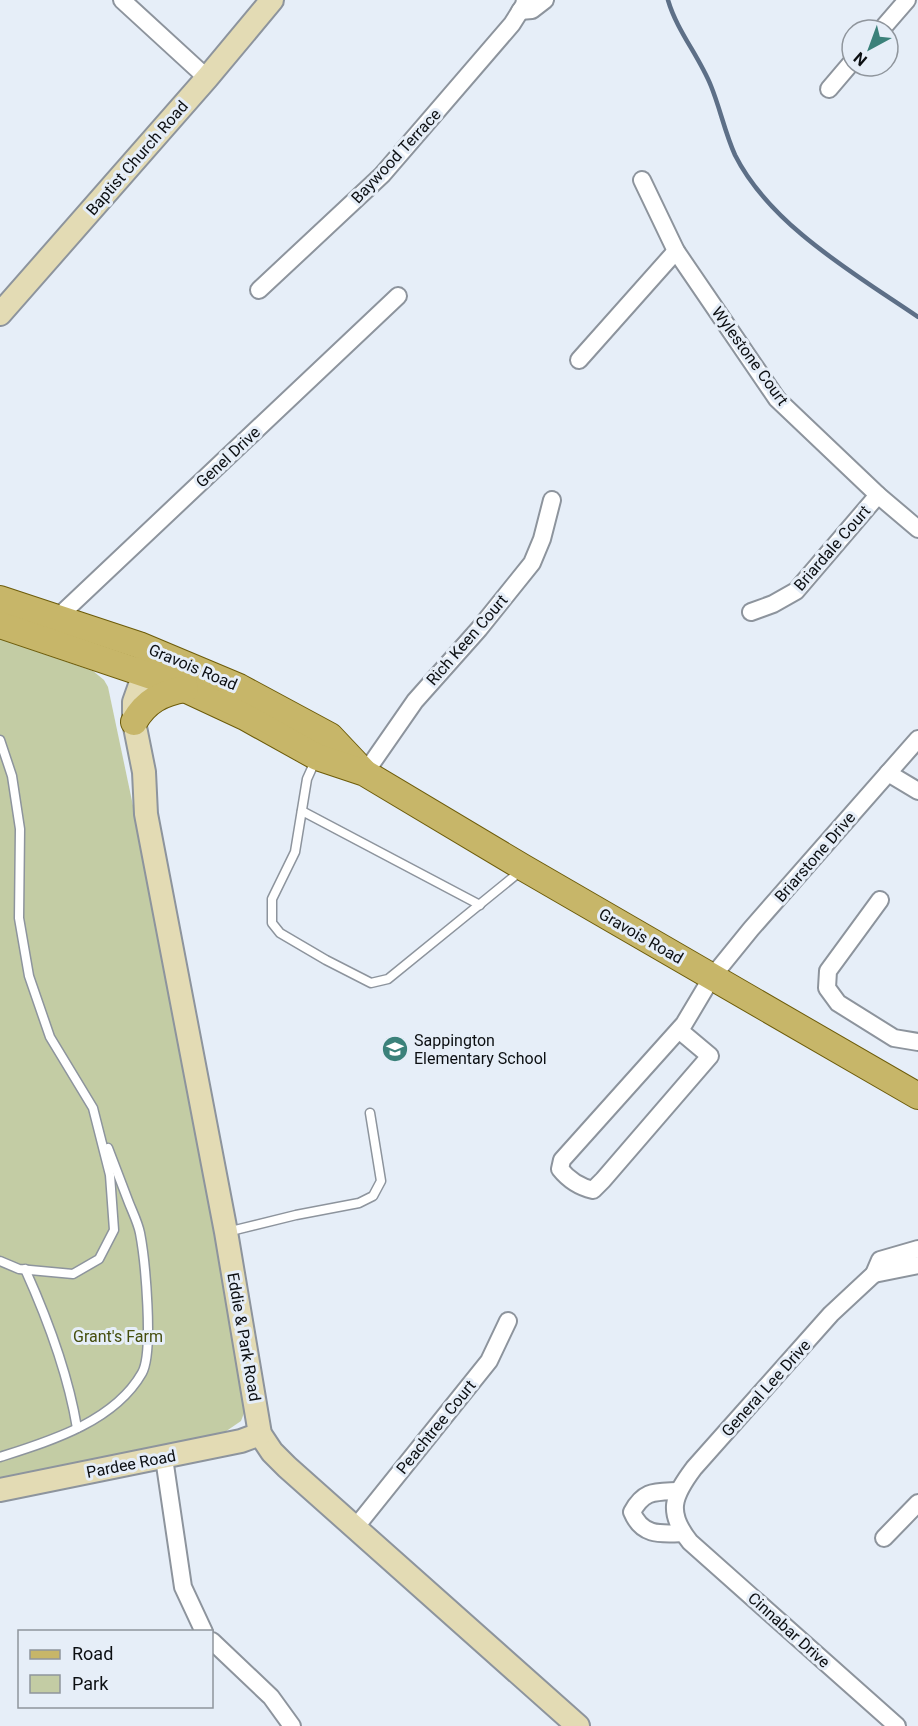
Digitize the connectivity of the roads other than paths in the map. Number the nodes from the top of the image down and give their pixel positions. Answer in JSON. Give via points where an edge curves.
{"nodes":[{"id":1,"x":122,"y":0,"type":"edge"},
{"id":2,"x":272,"y":0,"type":"edge"},
{"id":3,"x":545,"y":0,"type":"edge"},
{"id":4,"x":907,"y":0,"type":"edge"},
{"id":5,"x":523,"y":5,"type":"edge"},
{"id":6,"x":891,"y":18,"type":"edge"},
{"id":7,"x":840,"y":76,"type":"edge"},
{"id":8,"x":207,"y":78,"type":"junction"},
{"id":9,"x":829,"y":89,"type":"dead end"},
{"id":10,"x":642,"y":180,"type":"dead end"},
{"id":11,"x":676,"y":250,"type":"junction"},
{"id":12,"x":259,"y":290,"type":"dead end"},
{"id":13,"x":398,"y":296,"type":"dead end"},
{"id":14,"x":0,"y":314,"type":"edge"},
{"id":15,"x":579,"y":360,"type":"dead end"},
{"id":16,"x":879,"y":495,"type":"junction"},
{"id":17,"x":552,"y":500,"type":"dead end"},
{"id":18,"x":918,"y":529,"type":"edge"},
{"id":19,"x":0,"y":599,"type":"edge"},
{"id":20,"x":751,"y":612,"type":"dead end"},
{"id":21,"x":57,"y":618,"type":"junction"},
{"id":22,"x":0,"y":625,"type":"edge"},
{"id":23,"x":142,"y":659,"type":"junction"},
{"id":24,"x":185,"y":689,"type":"junction"},
{"id":25,"x":134,"y":722,"type":"junction"},
{"id":26,"x":918,"y":739,"type":"edge"},
{"id":27,"x":0,"y":740,"type":"edge"},
{"id":28,"x":317,"y":757,"type":"junction"},
{"id":29,"x":365,"y":773,"type":"junction"},
{"id":30,"x":888,"y":773,"type":"junction"},
{"id":31,"x":918,"y":791,"type":"edge"},
{"id":32,"x":302,"y":810,"type":"junction"},
{"id":33,"x":146,"y":814,"type":"junction"},
{"id":34,"x":524,"y":868,"type":"junction"},
{"id":35,"x":880,"y":900,"type":"dead end"},
{"id":36,"x":480,"y":905,"type":"junction"},
{"id":37,"x":712,"y":977,"type":"junction"},
{"id":38,"x":679,"y":1030,"type":"junction"},
{"id":39,"x":918,"y":1042,"type":"edge"},
{"id":40,"x":918,"y":1096,"type":"edge"},
{"id":41,"x":93,"y":1108,"type":"junction"},
{"id":42,"x":370,"y":1113,"type":"dead end"},
{"id":43,"x":226,"y":1232,"type":"junction"},
{"id":44,"x":918,"y":1249,"type":"edge"},
{"id":45,"x":0,"y":1261,"type":"edge"},
{"id":46,"x":918,"y":1265,"type":"edge"},
{"id":47,"x":25,"y":1269,"type":"junction"},
{"id":48,"x":874,"y":1274,"type":"junction"},
{"id":49,"x":508,"y":1321,"type":"dead end"},
{"id":50,"x":77,"y":1428,"type":"junction"},
{"id":51,"x":261,"y":1434,"type":"junction"},
{"id":52,"x":0,"y":1456,"type":"edge"},
{"id":53,"x":164,"y":1458,"type":"junction"},
{"id":54,"x":0,"y":1490,"type":"edge"},
{"id":55,"x":677,"y":1491,"type":"junction"},
{"id":56,"x":918,"y":1503,"type":"edge"},
{"id":57,"x":355,"y":1528,"type":"junction"},
{"id":58,"x":682,"y":1533,"type":"junction"},
{"id":59,"x":884,"y":1538,"type":"dead end"},
{"id":60,"x":203,"y":1630,"type":"edge"},
{"id":61,"x":213,"y":1642,"type":"edge"},
{"id":62,"x":292,"y":1726,"type":"edge"},
{"id":63,"x":579,"y":1726,"type":"edge"},
{"id":64,"x":897,"y":1726,"type":"edge"}],
"edges":[{"from":1,"to":8,"type":"street"},
{"from":2,"to":8,"type":"street","name":"Baptist Church Road"},
{"from":3,"to":5,"type":"street","name":"Baywood Terrace","via":[[532,10]]},
{"from":4,"to":6,"type":"street"},
{"from":5,"to":12,"type":"street","name":"Baywood Terrace","via":[[512,24],[382,175]]},
{"from":7,"to":9,"type":"street"},
{"from":8,"to":14,"type":"street","name":"Baptist Church Road"},
{"from":10,"to":11,"type":"street","name":"Wylestone Court"},
{"from":11,"to":15,"type":"street"},
{"from":11,"to":16,"type":"street","name":"Wylestone Court","via":[[777,399]]},
{"from":13,"to":21,"type":"street","name":"Genel Drive"},
{"from":16,"to":18,"type":"street","name":"Wylestone Court"},
{"from":16,"to":20,"type":"street","name":"Briardale Court","via":[[796,591]]},
{"from":17,"to":29,"type":"street","name":"Rich Keen Court","via":[[532,563],[414,701]]},
{"from":19,"to":21,"type":"main road","name":"Gravois Road"},
{"from":21,"to":23,"type":"main road","name":"Gravois Road"},
{"from":22,"to":23,"type":"main road","name":"Gravois Road"},
{"from":23,"to":24,"type":"main road","name":"Gravois Road"},
{"from":23,"to":25,"type":"street","name":"Eddie & Park Road"},
{"from":23,"to":29,"type":"main road","name":"Gravois Road","via":[[239,687],[330,736]]},
{"from":23,"to":33,"type":"street","name":"Eddie & Park Road","via":[[124,686],[120,707],[132,777]]},
{"from":24,"to":25,"type":"main road","via":[[148,703]]},
{"from":24,"to":28,"type":"main road","name":"Gravois Road"},
{"from":25,"to":33,"type":"street","name":"Eddie & Park Road","via":[[144,772]]},
{"from":26,"to":30,"type":"street","name":"Briarstone Drive"},
{"from":27,"to":41,"type":"lane","via":[[12,776],[20,829],[19,918],[29,976],[50,1037]]},
{"from":28,"to":29,"type":"main road","name":"Gravois Road"},
{"from":28,"to":32,"type":"lane","via":[[307,779]]},
{"from":29,"to":34,"type":"main road","name":"Gravois Road"},
{"from":30,"to":31,"type":"street"},
{"from":30,"to":37,"type":"street","name":"Briarstone Drive"},
{"from":32,"to":36,"type":"lane"},
{"from":32,"to":36,"type":"lane","via":[[295,852],[272,899],[272,923],[280,933],[326,960],[371,983],[388,979]]},
{"from":33,"to":43,"type":"street","name":"Eddie & Park Road"},
{"from":34,"to":36,"type":"lane"},
{"from":34,"to":37,"type":"main road","name":"Gravois Road"},
{"from":35,"to":39,"type":"street","via":[[828,971],[827,988],[838,1003],[894,1038]]},
{"from":37,"to":38,"type":"street","name":"Briarstone Drive"},
{"from":37,"to":40,"type":"main road","name":"Gravois Road"},
{"from":38,"to":38,"type":"street","name":"Briarstone Drive","via":[[710,1056],[593,1190],[565,1175],[560,1168],[562,1160]]},
{"from":41,"to":47,"type":"lane","via":[[110,1174],[114,1230],[99,1259],[73,1274]]},
{"from":41,"to":50,"type":"lane","via":[[140,1231],[148,1348],[144,1371],[129,1392]]},
{"from":42,"to":43,"type":"lane","via":[[381,1181],[373,1196],[359,1203]]},
{"from":43,"to":51,"type":"street","name":"Eddie & Park Road"},
{"from":44,"to":48,"type":"street","name":"General Lee Drive","via":[[880,1260]]},
{"from":45,"to":47,"type":"lane"},
{"from":46,"to":48,"type":"street"},
{"from":47,"to":50,"type":"lane","via":[[58,1351]]},
{"from":48,"to":55,"type":"street","name":"General Lee Drive","via":[[831,1314]]},
{"from":49,"to":57,"type":"street","name":"Peachtree Court","via":[[489,1361]]},
{"from":50,"to":52,"type":"lane"},
{"from":51,"to":53,"type":"street","name":"Pardee Road"},
{"from":51,"to":57,"type":"street","name":"Eddie & Park Road","via":[[279,1460]]},
{"from":53,"to":54,"type":"street","name":"Pardee Road"},
{"from":53,"to":60,"type":"street","via":[[183,1587]]},
{"from":55,"to":58,"type":"street","name":"Cinnabar Drive","via":[[675,1512]]},
{"from":55,"to":58,"type":"street","via":[[645,1495],[633,1512],[636,1522],[645,1529]]},
{"from":56,"to":59,"type":"street"},
{"from":57,"to":63,"type":"street","name":"Eddie & Park Road"},
{"from":58,"to":64,"type":"street","name":"Cinnabar Drive"},
{"from":61,"to":62,"type":"street","via":[[272,1697]]}]}
